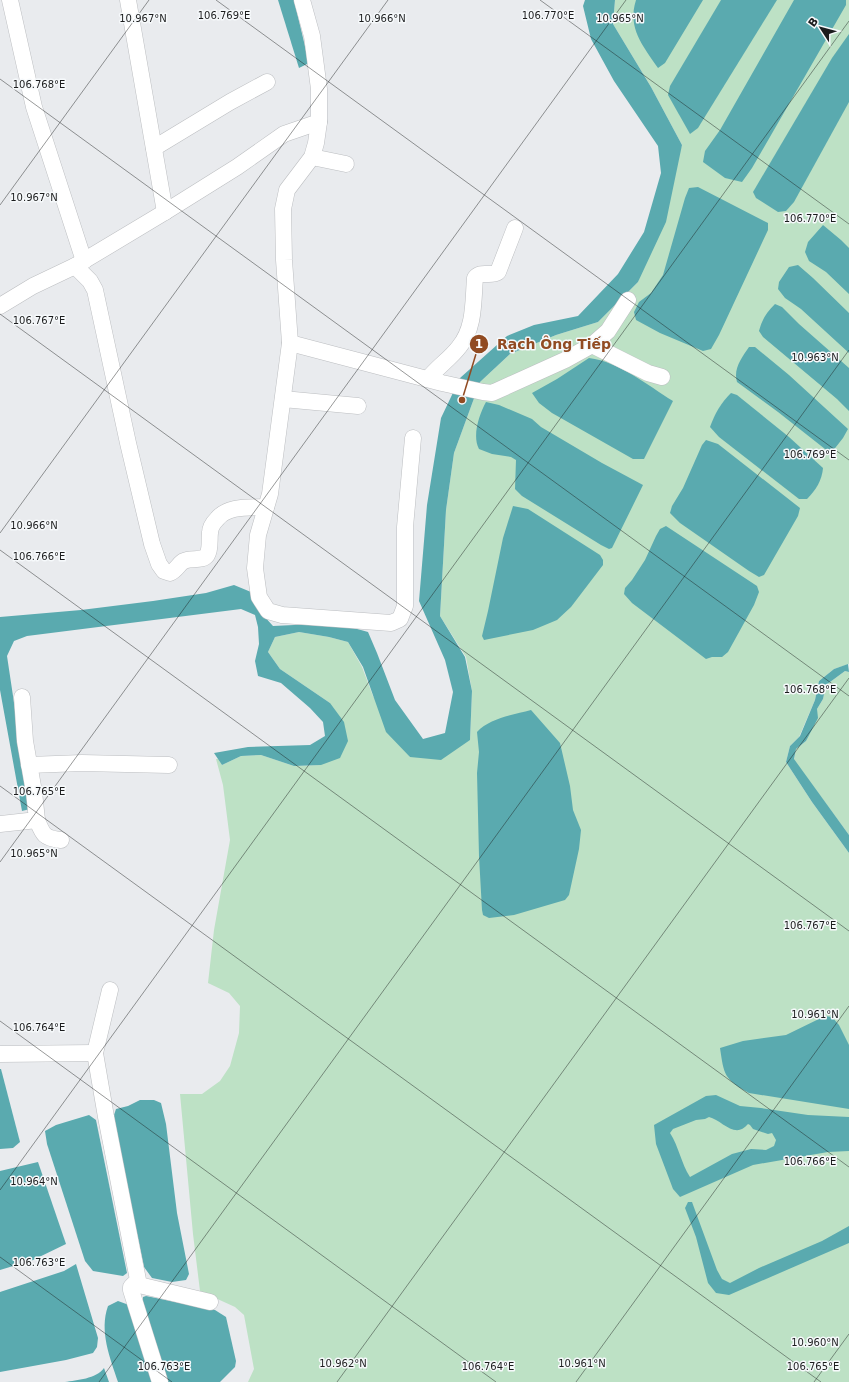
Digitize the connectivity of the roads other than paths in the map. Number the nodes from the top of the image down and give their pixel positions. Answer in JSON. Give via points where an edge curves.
{"nodes":[{"id":1,"x":10,"y":0,"type":"edge"},
{"id":2,"x":128,"y":0,"type":"edge"},
{"id":3,"x":302,"y":0,"type":"edge"},
{"id":4,"x":267,"y":82,"type":"dead end"},
{"id":5,"x":319,"y":122,"type":"junction"},
{"id":6,"x":154,"y":148,"type":"junction"},
{"id":7,"x":312,"y":157,"type":"junction"},
{"id":8,"x":346,"y":164,"type":"dead end"},
{"id":9,"x":165,"y":212,"type":"junction"},
{"id":10,"x":515,"y":228,"type":"dead end"},
{"id":11,"x":80,"y":264,"type":"junction"},
{"id":12,"x":628,"y":300,"type":"dead end"},
{"id":13,"x":0,"y":306,"type":"edge"},
{"id":14,"x":290,"y":344,"type":"junction"},
{"id":15,"x":592,"y":345,"type":"junction"},
{"id":16,"x":662,"y":377,"type":"dead end"},
{"id":17,"x":435,"y":381,"type":"junction"},
{"id":18,"x":283,"y":399,"type":"junction"},
{"id":19,"x":358,"y":406,"type":"dead end"},
{"id":20,"x":413,"y":438,"type":"dead end"},
{"id":21,"x":266,"y":507,"type":"junction"},
{"id":22,"x":22,"y":697,"type":"dead end"},
{"id":23,"x":29,"y":765,"type":"junction"},
{"id":24,"x":169,"y":765,"type":"dead end"},
{"id":25,"x":37,"y":820,"type":"junction"},
{"id":26,"x":0,"y":824,"type":"edge"},
{"id":27,"x":61,"y":840,"type":"dead end"},
{"id":28,"x":110,"y":990,"type":"dead end"},
{"id":29,"x":95,"y":1052,"type":"junction"},
{"id":30,"x":0,"y":1054,"type":"edge"},
{"id":31,"x":139,"y":1285,"type":"junction"},
{"id":32,"x":210,"y":1302,"type":"dead end"},
{"id":33,"x":160,"y":1382,"type":"edge"}],
"edges":[{"from":1,"to":11,"type":"street","via":[[34,106]]},
{"from":2,"to":6,"type":"street"},
{"from":3,"to":5,"type":"street","via":[[312,36],[319,89]]},
{"from":4,"to":6,"type":"street"},
{"from":5,"to":7,"type":"street"},
{"from":5,"to":9,"type":"street","via":[[284,134]]},
{"from":6,"to":9,"type":"street"},
{"from":7,"to":8,"type":"street"},
{"from":7,"to":14,"type":"street","via":[[287,190],[283,209]]},
{"from":9,"to":11,"type":"street"},
{"from":10,"to":17,"type":"street","via":[[498,272],[477,275],[475,278],[469,329],[459,348],[436,368]]},
{"from":11,"to":13,"type":"street","via":[[33,286]]},
{"from":11,"to":21,"type":"street","via":[[95,290],[152,544],[164,571],[170,573],[185,560],[207,556],[210,530],[221,514],[230,509]]},
{"from":12,"to":15,"type":"street","via":[[608,331]]},
{"from":14,"to":17,"type":"street"},
{"from":14,"to":18,"type":"street"},
{"from":15,"to":16,"type":"street"},
{"from":15,"to":17,"type":"street","via":[[492,393]]},
{"from":18,"to":19,"type":"street"},
{"from":18,"to":21,"type":"street"},
{"from":20,"to":21,"type":"street","via":[[405,527],[405,606],[400,619],[390,623],[282,615],[268,611],[259,597],[255,568],[258,534]]},
{"from":22,"to":23,"type":"street"},
{"from":23,"to":24,"type":"street"},
{"from":23,"to":25,"type":"street"},
{"from":25,"to":26,"type":"street"},
{"from":25,"to":27,"type":"street","via":[[46,836]]},
{"from":28,"to":29,"type":"street"},
{"from":29,"to":30,"type":"street"},
{"from":29,"to":31,"type":"street"},
{"from":31,"to":32,"type":"street"},
{"from":31,"to":33,"type":"street","via":[[134,1284],[131,1290]]}]}
